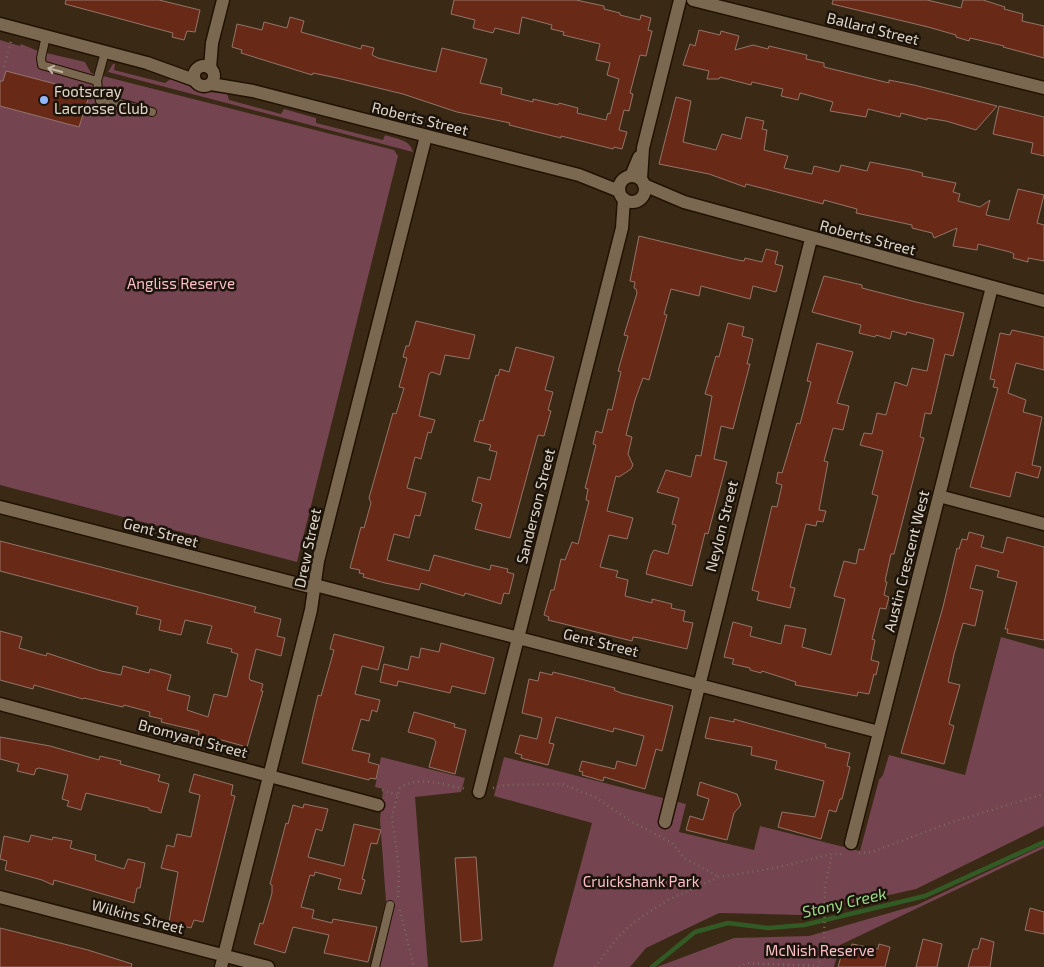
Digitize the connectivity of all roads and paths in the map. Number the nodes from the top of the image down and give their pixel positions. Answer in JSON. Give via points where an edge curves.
{"nodes":[{"id":1,"x":223,"y":0,"type":"edge"},
{"id":2,"x":680,"y":0,"type":"edge"},
{"id":3,"x":693,"y":0,"type":"edge"},
{"id":4,"x":0,"y":24,"type":"edge"},
{"id":5,"x":46,"y":36,"type":"junction"},
{"id":6,"x":12,"y":40,"type":"dead end"},
{"id":7,"x":105,"y":52,"type":"junction"},
{"id":8,"x":4,"y":67,"type":"dead end"},
{"id":9,"x":204,"y":73,"type":"junction"},
{"id":10,"x":97,"y":81,"type":"junction"},
{"id":11,"x":1044,"y":88,"type":"edge"},
{"id":12,"x":152,"y":112,"type":"dead end"},
{"id":13,"x":426,"y":136,"type":"junction"},
{"id":14,"x":632,"y":189,"type":"junction"},
{"id":15,"x":811,"y":239,"type":"junction"},
{"id":16,"x":992,"y":287,"type":"junction"},
{"id":17,"x":1044,"y":301,"type":"edge"},
{"id":18,"x":939,"y":496,"type":"junction"},
{"id":19,"x":0,"y":507,"type":"edge"},
{"id":20,"x":1044,"y":524,"type":"edge"},
{"id":21,"x":314,"y":587,"type":"junction"},
{"id":22,"x":518,"y":638,"type":"junction"},
{"id":23,"x":698,"y":684,"type":"junction"},
{"id":24,"x":0,"y":704,"type":"edge"},
{"id":25,"x":879,"y":732,"type":"junction"},
{"id":26,"x":270,"y":775,"type":"junction"},
{"id":27,"x":382,"y":790,"type":"dead end"},
{"id":28,"x":479,"y":792,"type":"junction"},
{"id":29,"x":1044,"y":794,"type":"edge"},
{"id":30,"x":397,"y":795,"type":"junction"},
{"id":31,"x":378,"y":805,"type":"dead end"},
{"id":32,"x":665,"y":822,"type":"dead end"},
{"id":33,"x":852,"y":843,"type":"dead end"},
{"id":34,"x":832,"y":854,"type":"junction"},
{"id":35,"x":719,"y":877,"type":"junction"},
{"id":36,"x":0,"y":897,"type":"edge"},
{"id":37,"x":390,"y":905,"type":"dead end"},
{"id":38,"x":223,"y":961,"type":"edge"},
{"id":39,"x":268,"y":967,"type":"edge"},
{"id":40,"x":375,"y":967,"type":"edge"},
{"id":41,"x":414,"y":967,"type":"edge"},
{"id":42,"x":595,"y":967,"type":"edge"},
{"id":43,"x":739,"y":967,"type":"edge"},
{"id":44,"x":819,"y":967,"type":"edge"}],
"edges":[{"from":1,"to":9,"type":"street"},
{"from":2,"to":14,"type":"street","name":"Sanderson Street"},
{"from":3,"to":11,"type":"street","name":"Ballard Street"},
{"from":4,"to":5,"type":"street","name":"Roberts Street"},
{"from":5,"to":7,"type":"street","name":"Roberts Street"},
{"from":10,"to":5,"type":"lane","one_way":true,"via":[[42,65]]},
{"from":6,"to":8,"type":"path"},
{"from":7,"to":9,"type":"street","name":"Roberts Street"},
{"from":7,"to":10,"type":"lane"},
{"from":9,"to":13,"type":"street","name":"Roberts Street","via":[[253,91]]},
{"from":10,"to":12,"type":"lane","via":[[98,97],[103,103],[119,103]]},
{"from":13,"to":14,"type":"street","name":"Roberts Street"},
{"from":13,"to":21,"type":"street","name":"Drew Street"},
{"from":14,"to":15,"type":"street","name":"Roberts Street"},
{"from":14,"to":22,"type":"street","name":"Sanderson Street"},
{"from":15,"to":16,"type":"street","name":"Roberts Street"},
{"from":15,"to":23,"type":"street","name":"Neylon Street"},
{"from":16,"to":17,"type":"street","name":"Roberts Street"},
{"from":16,"to":18,"type":"street","name":"Austin Crescent West"},
{"from":18,"to":20,"type":"street"},
{"from":18,"to":25,"type":"street","name":"Austin Crescent West"},
{"from":19,"to":21,"type":"street","name":"Gent Street"},
{"from":21,"to":22,"type":"street","name":"Gent Street"},
{"from":21,"to":26,"type":"street","name":"Drew Street"},
{"from":22,"to":23,"type":"street","name":"Gent Street"},
{"from":22,"to":28,"type":"street","name":"Sanderson Street"},
{"from":23,"to":25,"type":"street","name":"Gent Street"},
{"from":23,"to":32,"type":"street","name":"Neylon Street"},
{"from":24,"to":26,"type":"street","name":"Bromyard Street"},
{"from":25,"to":33,"type":"street","name":"Austin Crescent West"},
{"from":26,"to":31,"type":"street","name":"Bromyard Street"},
{"from":26,"to":38,"type":"street","name":"Drew Street"},
{"from":27,"to":30,"type":"path"},
{"from":28,"to":30,"type":"path","via":[[417,782],[404,785]]},
{"from":28,"to":35,"type":"path","via":[[506,784],[562,784],[595,797],[672,843],[684,858]]},
{"from":29,"to":34,"type":"path","via":[[949,822],[872,852]]},
{"from":30,"to":41,"type":"path","via":[[392,828],[400,870],[398,898]]},
{"from":34,"to":35,"type":"path"},
{"from":34,"to":44,"type":"path","via":[[825,886],[824,947]]},
{"from":35,"to":42,"type":"path","via":[[668,900],[634,922]]},
{"from":36,"to":38,"type":"street","name":"Wilkins Street"},
{"from":37,"to":40,"type":"lane"},
{"from":38,"to":39,"type":"street","name":"Wilkins Street"},
{"from":43,"to":44,"type":"path","via":[[747,963]]}]}
